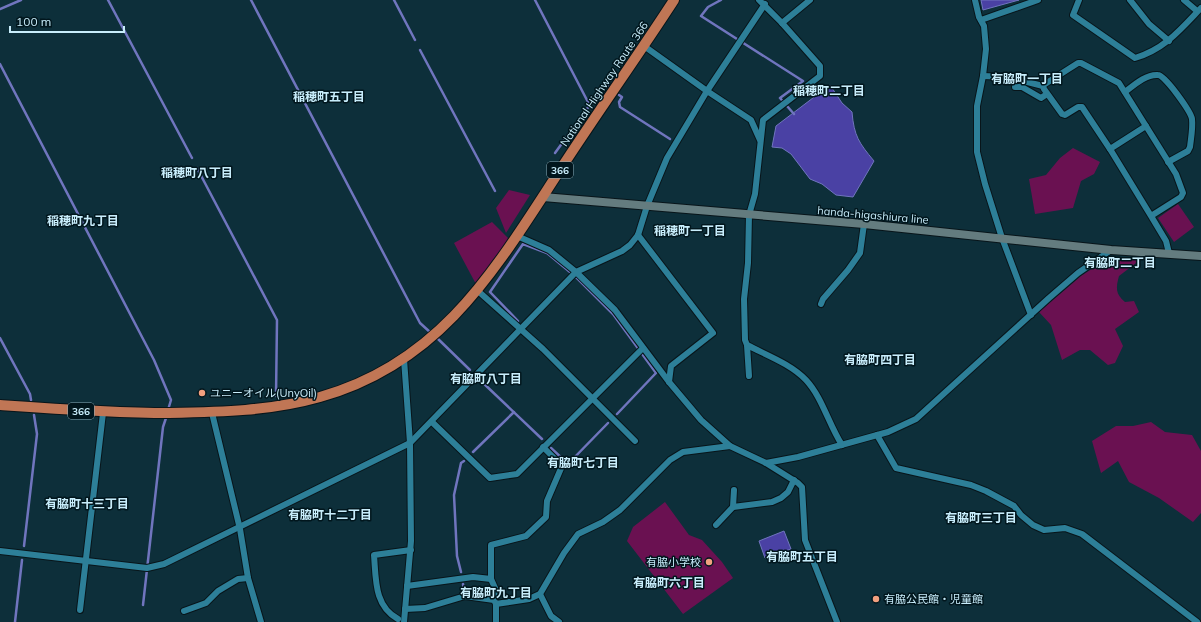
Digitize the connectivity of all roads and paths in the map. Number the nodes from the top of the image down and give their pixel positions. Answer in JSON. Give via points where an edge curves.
{"nodes":[{"id":1,"x":674,"y":0,"type":"edge"},
{"id":2,"x":759,"y":0,"type":"edge"},
{"id":3,"x":810,"y":0,"type":"edge"},
{"id":4,"x":975,"y":0,"type":"edge"},
{"id":5,"x":1038,"y":0,"type":"edge"},
{"id":6,"x":1079,"y":0,"type":"edge"},
{"id":7,"x":1130,"y":0,"type":"edge"},
{"id":8,"x":1184,"y":0,"type":"edge"},
{"id":9,"x":765,"y":4,"type":"junction"},
{"id":10,"x":1199,"y":9,"type":"edge"},
{"id":11,"x":981,"y":20,"type":"junction"},
{"id":12,"x":782,"y":23,"type":"junction"},
{"id":13,"x":1169,"y":41,"type":"junction"},
{"id":14,"x":644,"y":46,"type":"junction"},
{"id":15,"x":983,"y":76,"type":"junction"},
{"id":16,"x":1043,"y":86,"type":"junction"},
{"id":17,"x":1015,"y":87,"type":"dead end"},
{"id":18,"x":707,"y":91,"type":"junction"},
{"id":19,"x":1125,"y":92,"type":"junction"},
{"id":20,"x":1047,"y":94,"type":"junction"},
{"id":21,"x":1146,"y":126,"type":"junction"},
{"id":22,"x":761,"y":142,"type":"junction"},
{"id":23,"x":1110,"y":149,"type":"junction"},
{"id":24,"x":1168,"y":162,"type":"junction"},
{"id":25,"x":543,"y":196,"type":"junction"},
{"id":26,"x":647,"y":206,"type":"junction"},
{"id":27,"x":749,"y":215,"type":"junction"},
{"id":28,"x":1151,"y":216,"type":"junction"},
{"id":29,"x":864,"y":224,"type":"junction"},
{"id":30,"x":638,"y":235,"type":"junction"},
{"id":31,"x":517,"y":236,"type":"junction"},
{"id":32,"x":1002,"y":238,"type":"junction"},
{"id":33,"x":1112,"y":250,"type":"junction"},
{"id":34,"x":1169,"y":253,"type":"junction"},
{"id":35,"x":1201,"y":256,"type":"edge"},
{"id":36,"x":576,"y":272,"type":"junction"},
{"id":37,"x":478,"y":291,"type":"junction"},
{"id":38,"x":821,"y":304,"type":"dead end"},
{"id":39,"x":1031,"y":315,"type":"junction"},
{"id":40,"x":520,"y":329,"type":"junction"},
{"id":41,"x":747,"y":345,"type":"junction"},
{"id":42,"x":642,"y":348,"type":"junction"},
{"id":43,"x":404,"y":359,"type":"junction"},
{"id":44,"x":749,"y":376,"type":"dead end"},
{"id":45,"x":669,"y":382,"type":"junction"},
{"id":46,"x":591,"y":398,"type":"junction"},
{"id":47,"x":0,"y":405,"type":"edge"},
{"id":48,"x":103,"y":412,"type":"junction"},
{"id":49,"x":212,"y":413,"type":"junction"},
{"id":50,"x":432,"y":422,"type":"junction"},
{"id":51,"x":877,"y":435,"type":"junction"},
{"id":52,"x":636,"y":441,"type":"dead end"},
{"id":53,"x":410,"y":443,"type":"junction"},
{"id":54,"x":842,"y":445,"type":"junction"},
{"id":55,"x":730,"y":446,"type":"junction"},
{"id":56,"x":543,"y":447,"type":"junction"},
{"id":57,"x":766,"y":463,"type":"junction"},
{"id":58,"x":794,"y":480,"type":"junction"},
{"id":59,"x":734,"y":490,"type":"dead end"},
{"id":60,"x":733,"y":507,"type":"junction"},
{"id":61,"x":716,"y":525,"type":"dead end"},
{"id":62,"x":240,"y":529,"type":"junction"},
{"id":63,"x":411,"y":550,"type":"junction"},
{"id":64,"x":0,"y":551,"type":"edge"},
{"id":65,"x":85,"y":560,"type":"junction"},
{"id":66,"x":248,"y":578,"type":"junction"},
{"id":67,"x":491,"y":579,"type":"junction"},
{"id":68,"x":407,"y":586,"type":"junction"},
{"id":69,"x":540,"y":594,"type":"junction"},
{"id":70,"x":495,"y":602,"type":"junction"},
{"id":71,"x":405,"y":609,"type":"junction"},
{"id":72,"x":80,"y":610,"type":"dead end"},
{"id":73,"x":184,"y":611,"type":"dead end"},
{"id":74,"x":401,"y":621,"type":"edge"},
{"id":75,"x":261,"y":622,"type":"edge"},
{"id":76,"x":391,"y":622,"type":"edge"},
{"id":77,"x":496,"y":622,"type":"edge"},
{"id":78,"x":559,"y":622,"type":"edge"},
{"id":79,"x":837,"y":622,"type":"edge"},
{"id":80,"x":1197,"y":622,"type":"edge"}],
"edges":[{"from":1,"to":14,"type":"highway","name":"National Highway Route 366","number":"366"},
{"from":2,"to":9,"type":"street"},
{"from":3,"to":12,"type":"street"},
{"from":4,"to":11,"type":"street"},
{"from":5,"to":11,"type":"street"},
{"from":6,"to":13,"type":"street","via":[[1073,15],[1135,58]]},
{"from":7,"to":13,"type":"street","via":[[1148,24]]},
{"from":8,"to":10,"type":"street"},
{"from":9,"to":12,"type":"street"},
{"from":9,"to":18,"type":"street"},
{"from":10,"to":13,"type":"street"},
{"from":11,"to":15,"type":"street","via":[[986,49]]},
{"from":12,"to":22,"type":"street","via":[[820,66],[820,76],[763,120]]},
{"from":14,"to":18,"type":"street"},
{"from":14,"to":25,"type":"highway","name":"National Highway Route 366","number":"366"},
{"from":15,"to":16,"type":"street","via":[[1007,77]]},
{"from":15,"to":32,"type":"street","via":[[977,106],[977,152]]},
{"from":16,"to":19,"type":"street","via":[[1081,63],[1117,81]]},
{"from":16,"to":20,"type":"street"},
{"from":17,"to":20,"type":"street","via":[[1022,87],[1041,98]]},
{"from":18,"to":22,"type":"street","via":[[751,120]]},
{"from":18,"to":26,"type":"street","via":[[667,158]]},
{"from":19,"to":21,"type":"street"},
{"from":19,"to":24,"type":"street","via":[[1144,78],[1162,76],[1176,92],[1192,118],[1190,147]]},
{"from":20,"to":23,"type":"street","via":[[1062,114],[1065,115],[1078,106],[1082,107]]},
{"from":21,"to":23,"type":"street"},
{"from":21,"to":24,"type":"street"},
{"from":22,"to":27,"type":"street","via":[[755,194]]},
{"from":23,"to":28,"type":"street"},
{"from":24,"to":28,"type":"street","via":[[1183,193],[1181,197]]},
{"from":25,"to":26,"type":"main road","name":"handa-higashiura line"},
{"from":25,"to":31,"type":"highway","name":"National Highway Route 366","number":"366"},
{"from":26,"to":27,"type":"main road","name":"handa-higashiura line"},
{"from":26,"to":30,"type":"street"},
{"from":27,"to":29,"type":"main road","name":"handa-higashiura line"},
{"from":27,"to":41,"type":"street","via":[[744,299],[744,330]]},
{"from":28,"to":34,"type":"street","via":[[1166,241]]},
{"from":29,"to":32,"type":"main road","name":"handa-higashiura line"},
{"from":29,"to":38,"type":"street","via":[[860,253]]},
{"from":30,"to":36,"type":"street","via":[[622,251]]},
{"from":30,"to":45,"type":"street","via":[[713,333],[671,366]]},
{"from":31,"to":36,"type":"street","via":[[549,250]]},
{"from":31,"to":37,"type":"highway","name":"National Highway Route 366","number":"366"},
{"from":32,"to":33,"type":"main road","name":"handa-higashiura line"},
{"from":32,"to":39,"type":"street"},
{"from":33,"to":34,"type":"main road","name":"handa-higashiura line"},
{"from":33,"to":39,"type":"street","via":[[1078,274]]},
{"from":34,"to":35,"type":"main road","name":"handa-higashiura line"},
{"from":36,"to":40,"type":"street"},
{"from":36,"to":42,"type":"street","via":[[615,310]]},
{"from":37,"to":40,"type":"street"},
{"from":37,"to":43,"type":"highway","name":"National Highway Route 366","number":"366","via":[[434,336]]},
{"from":39,"to":51,"type":"street","via":[[916,419]]},
{"from":40,"to":46,"type":"street"},
{"from":40,"to":50,"type":"street"},
{"from":41,"to":44,"type":"street"},
{"from":41,"to":54,"type":"street","via":[[790,367],[806,379],[816,393]]},
{"from":42,"to":45,"type":"street"},
{"from":42,"to":46,"type":"street"},
{"from":43,"to":49,"type":"highway","name":"National Highway Route 366","number":"366","via":[[365,380],[322,396],[258,409]]},
{"from":43,"to":53,"type":"street"},
{"from":45,"to":55,"type":"street","via":[[701,420]]},
{"from":46,"to":52,"type":"street"},
{"from":46,"to":56,"type":"street"},
{"from":47,"to":48,"type":"highway","name":"National Highway Route 366","number":"366"},
{"from":48,"to":49,"type":"highway","name":"National Highway Route 366","number":"366"},
{"from":48,"to":65,"type":"street"},
{"from":49,"to":62,"type":"street"},
{"from":50,"to":53,"type":"street"},
{"from":50,"to":56,"type":"street","via":[[490,478],[517,474]]},
{"from":51,"to":54,"type":"street"},
{"from":51,"to":80,"type":"street","via":[[896,468],[971,485],[1014,506],[1033,525],[1044,530],[1065,528],[1082,534]]},
{"from":53,"to":62,"type":"street"},
{"from":53,"to":63,"type":"street"},
{"from":54,"to":57,"type":"street"},
{"from":55,"to":57,"type":"street"},
{"from":55,"to":69,"type":"street","via":[[683,452],[670,460],[620,510],[604,522],[578,534]]},
{"from":56,"to":67,"type":"street","via":[[562,466],[547,501],[546,518],[526,536],[490,545]]},
{"from":57,"to":58,"type":"street"},
{"from":58,"to":60,"type":"street","via":[[788,492],[772,502]]},
{"from":58,"to":79,"type":"street","via":[[802,487],[805,540]]},
{"from":59,"to":60,"type":"street"},
{"from":60,"to":61,"type":"street"},
{"from":62,"to":65,"type":"street","via":[[164,564],[147,568]]},
{"from":62,"to":66,"type":"street"},
{"from":63,"to":68,"type":"street"},
{"from":63,"to":74,"type":"street","via":[[374,555],[378,597],[390,615]]},
{"from":64,"to":65,"type":"street"},
{"from":65,"to":72,"type":"street"},
{"from":66,"to":73,"type":"street","via":[[238,579],[218,591],[206,603]]},
{"from":66,"to":75,"type":"street"},
{"from":67,"to":68,"type":"street","via":[[473,577]]},
{"from":67,"to":70,"type":"street","via":[[495,588]]},
{"from":68,"to":71,"type":"street"},
{"from":69,"to":70,"type":"street","via":[[529,599]]},
{"from":69,"to":78,"type":"street","via":[[551,616]]},
{"from":70,"to":71,"type":"street","via":[[465,596],[425,608]]},
{"from":70,"to":77,"type":"street"},
{"from":71,"to":74,"type":"street"},
{"from":74,"to":76,"type":"street"}]}
